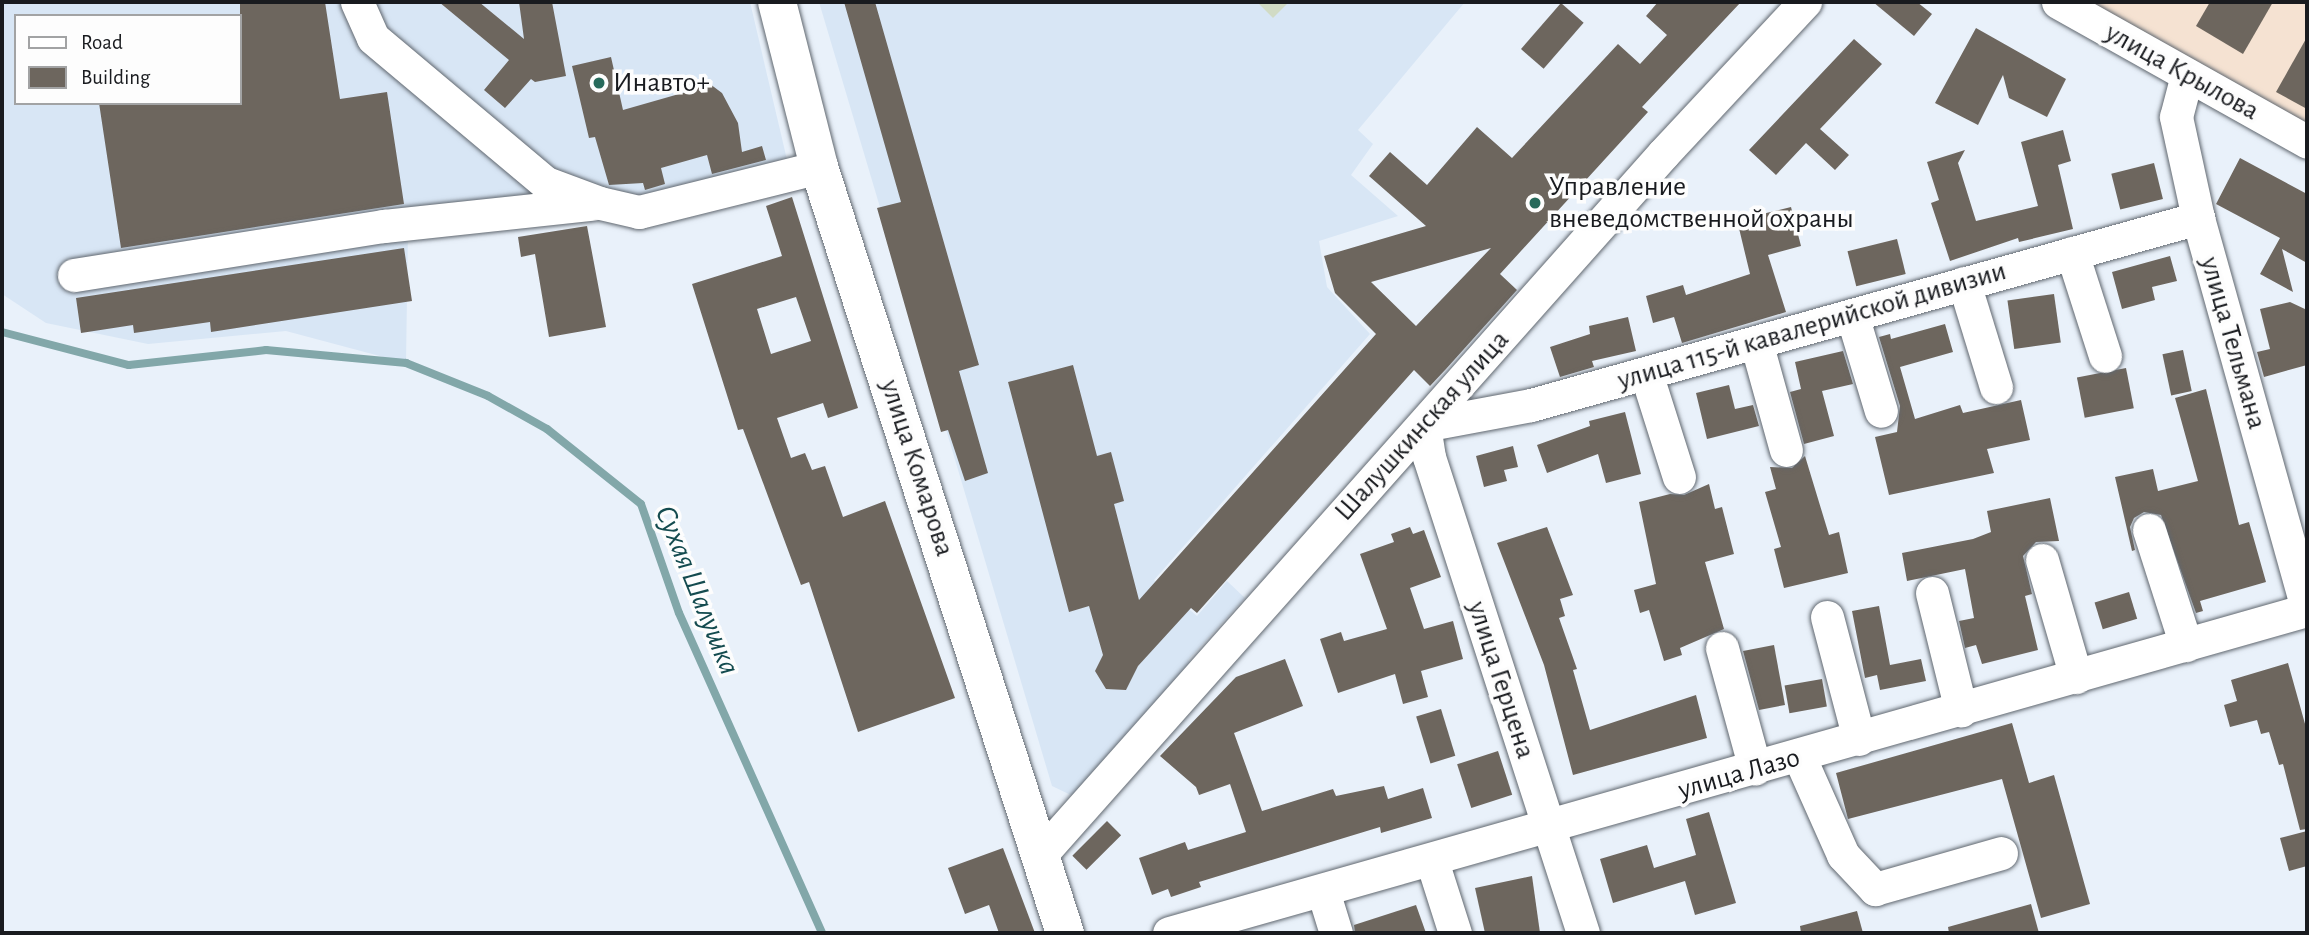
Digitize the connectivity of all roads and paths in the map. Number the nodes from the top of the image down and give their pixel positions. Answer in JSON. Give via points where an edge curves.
{"nodes":[{"id":1,"x":357,"y":2,"type":"edge"},
{"id":2,"x":777,"y":2,"type":"edge"},
{"id":3,"x":1805,"y":2,"type":"edge"},
{"id":4,"x":2057,"y":2,"type":"edge"},
{"id":5,"x":2186,"y":75,"type":"junction"},
{"id":6,"x":2307,"y":142,"type":"edge"},
{"id":7,"x":819,"y":167,"type":"junction"},
{"id":8,"x":600,"y":203,"type":"junction"},
{"id":9,"x":2198,"y":218,"type":"junction"},
{"id":10,"x":2072,"y":253,"type":"junction"},
{"id":11,"x":74,"y":275,"type":"dead end"},
{"id":12,"x":1964,"y":284,"type":"junction"},
{"id":13,"x":1852,"y":315,"type":"junction"},
{"id":14,"x":1756,"y":342,"type":"junction"},
{"id":15,"x":2105,"y":356,"type":"dead end"},
{"id":16,"x":1647,"y":373,"type":"junction"},
{"id":17,"x":1996,"y":387,"type":"dead end"},
{"id":18,"x":1881,"y":411,"type":"dead end"},
{"id":19,"x":1424,"y":425,"type":"junction"},
{"id":20,"x":1786,"y":450,"type":"dead end"},
{"id":21,"x":1679,"y":477,"type":"dead end"},
{"id":22,"x":2148,"y":530,"type":"dead end"},
{"id":23,"x":2042,"y":560,"type":"dead end"},
{"id":24,"x":1932,"y":593,"type":"dead end"},
{"id":25,"x":2307,"y":610,"type":"edge"},
{"id":26,"x":1827,"y":617,"type":"dead end"},
{"id":27,"x":2186,"y":645,"type":"junction"},
{"id":28,"x":1722,"y":649,"type":"dead end"},
{"id":29,"x":2076,"y":677,"type":"junction"},
{"id":30,"x":1961,"y":710,"type":"junction"},
{"id":31,"x":1860,"y":739,"type":"junction"},
{"id":32,"x":1799,"y":756,"type":"junction"},
{"id":33,"x":1755,"y":769,"type":"junction"},
{"id":34,"x":1549,"y":829,"type":"junction"},
{"id":35,"x":1042,"y":853,"type":"junction"},
{"id":36,"x":2001,"y":853,"type":"dead end"},
{"id":37,"x":1432,"y":861,"type":"junction"},
{"id":38,"x":1323,"y":891,"type":"junction"},
{"id":39,"x":1220,"y":926,"type":"edge"},
{"id":40,"x":1065,"y":933,"type":"edge"},
{"id":41,"x":1169,"y":933,"type":"edge"},
{"id":42,"x":1336,"y":933,"type":"edge"},
{"id":43,"x":1455,"y":933,"type":"edge"},
{"id":44,"x":1583,"y":933,"type":"edge"}],
"edges":[{"from":1,"to":8,"type":"street","via":[[373,38],[546,183]]},
{"from":2,"to":7,"type":"main road","name":"улица Комарова"},
{"from":3,"to":19,"type":"street","name":"Шалушкинская улица","via":[[1664,153]]},
{"from":4,"to":5,"type":"street","name":"улица Крылова"},
{"from":5,"to":6,"type":"street","name":"улица Крылова"},
{"from":5,"to":9,"type":"street","name":"улица Тельмана","via":[[2176,117]]},
{"from":7,"to":8,"type":"street","via":[[639,212]]},
{"from":7,"to":35,"type":"main road","name":"улица Комарова"},
{"from":8,"to":11,"type":"street","via":[[384,226]]},
{"from":9,"to":10,"type":"street","name":"улица 115-й кавалерийской дивизии"},
{"from":9,"to":25,"type":"street","name":"улица Тельмана"},
{"from":10,"to":12,"type":"street","name":"улица 115-й кавалерийской дивизии"},
{"from":10,"to":15,"type":"street"},
{"from":12,"to":13,"type":"street","name":"улица 115-й кавалерийской дивизии"},
{"from":12,"to":17,"type":"street"},
{"from":13,"to":14,"type":"street","name":"улица 115-й кавалерийской дивизии"},
{"from":13,"to":18,"type":"street"},
{"from":14,"to":16,"type":"street","name":"улица 115-й кавалерийской дивизии"},
{"from":14,"to":20,"type":"street"},
{"from":16,"to":19,"type":"street","name":"улица 115-й кавалерийской дивизии","via":[[1531,405]]},
{"from":16,"to":21,"type":"street"},
{"from":19,"to":34,"type":"street","name":"улица Герцена","via":[[1429,457]]},
{"from":19,"to":35,"type":"street","name":"Шалушкинская улица"},
{"from":22,"to":27,"type":"street"},
{"from":23,"to":29,"type":"street"},
{"from":24,"to":30,"type":"street"},
{"from":25,"to":27,"type":"street","name":"улица Лазо"},
{"from":26,"to":31,"type":"street"},
{"from":27,"to":29,"type":"street","name":"улица Лазо"},
{"from":28,"to":33,"type":"street"},
{"from":29,"to":30,"type":"street","name":"улица Лазо"},
{"from":30,"to":31,"type":"street","name":"улица Лазо"},
{"from":31,"to":32,"type":"street","name":"улица Лазо"},
{"from":32,"to":33,"type":"street","name":"улица Лазо"},
{"from":32,"to":36,"type":"street","via":[[1843,855],[1875,889]]},
{"from":33,"to":34,"type":"street","name":"улица Лазо"},
{"from":34,"to":37,"type":"street","name":"улица Лазо"},
{"from":34,"to":44,"type":"street","name":"улица Герцена"},
{"from":35,"to":40,"type":"main road","name":"улица Комарова"},
{"from":37,"to":38,"type":"street","name":"улица Лазо"},
{"from":37,"to":43,"type":"street"},
{"from":38,"to":39,"type":"street","name":"улица Лазо"},
{"from":38,"to":42,"type":"street"},
{"from":39,"to":41,"type":"street","name":"улица Лазо"}]}
